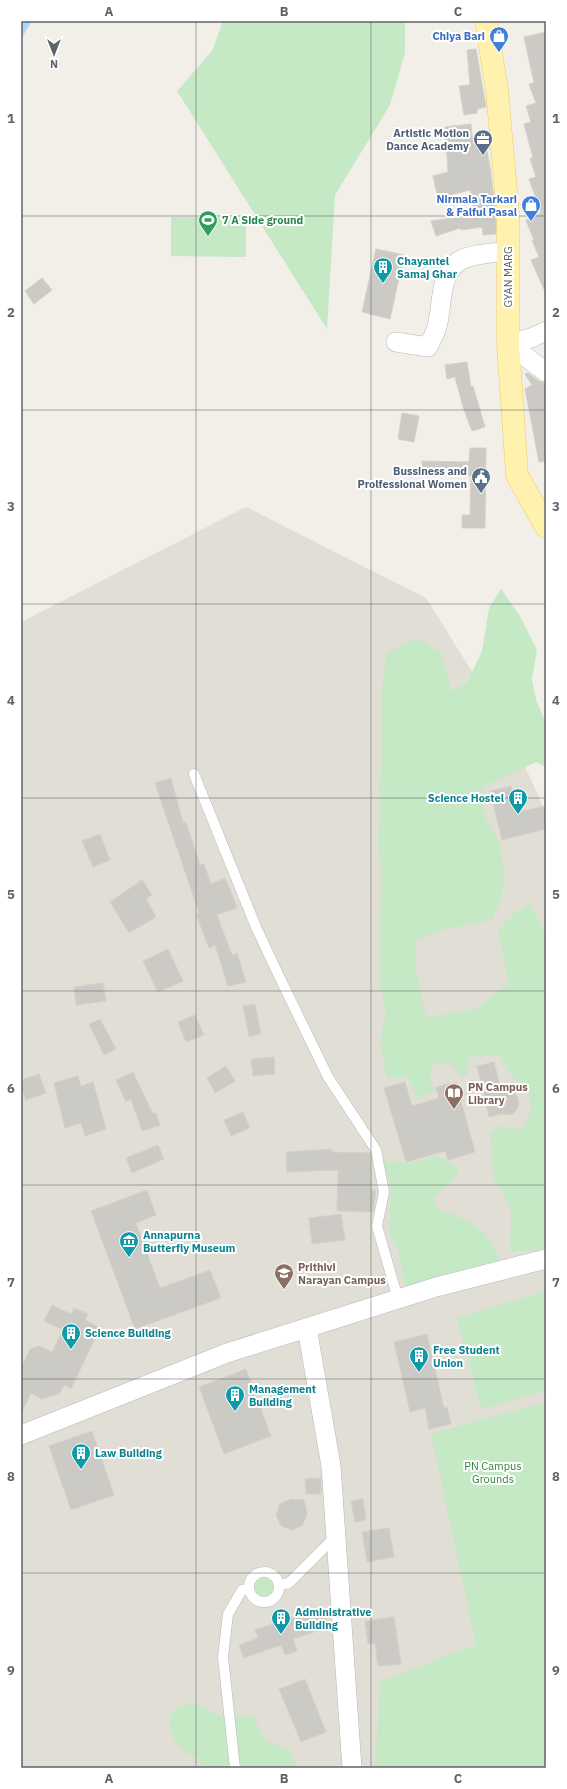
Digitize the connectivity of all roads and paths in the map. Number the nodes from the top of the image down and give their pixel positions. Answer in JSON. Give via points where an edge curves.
{"nodes":[{"id":1,"x":486,"y":21,"type":"edge"},
{"id":2,"x":507,"y":252,"type":"junction"},
{"id":3,"x":546,"y":331,"type":"edge"},
{"id":4,"x":396,"y":342,"type":"dead end"},
{"id":5,"x":508,"y":344,"type":"junction"},
{"id":6,"x":546,"y":372,"type":"edge"},
{"id":7,"x":546,"y":527,"type":"edge"},
{"id":8,"x":194,"y":774,"type":"dead end"},
{"id":9,"x":546,"y":1259,"type":"edge"},
{"id":10,"x":398,"y":1299,"type":"junction"},
{"id":11,"x":307,"y":1328,"type":"junction"},
{"id":12,"x":21,"y":1435,"type":"edge"},
{"id":13,"x":336,"y":1536,"type":"junction"},
{"id":14,"x":280,"y":1585,"type":"junction"},
{"id":15,"x":249,"y":1589,"type":"junction"},
{"id":16,"x":235,"y":1768,"type":"edge"},
{"id":17,"x":352,"y":1768,"type":"edge"}],
"edges":[{"from":1,"to":2,"type":"main road","name":"GYAN MARG","via":[[497,90],[508,214]]},
{"from":2,"to":4,"type":"street","via":[[483,254],[459,261],[447,276],[437,327],[428,347]]},
{"from":2,"to":5,"type":"main road","name":"GYAN MARG"},
{"from":3,"to":5,"type":"street"},
{"from":5,"to":6,"type":"street"},
{"from":5,"to":7,"type":"main road","name":"GYAN MARG","via":[[517,475]]},
{"from":8,"to":10,"type":"lane","via":[[256,927],[278,974],[328,1077],[376,1150],[384,1192],[377,1226]]},
{"from":9,"to":10,"type":"street"},
{"from":10,"to":11,"type":"street"},
{"from":11,"to":12,"type":"street","via":[[227,1353]]},
{"from":11,"to":13,"type":"street","via":[[331,1466]]},
{"from":13,"to":14,"type":"lane","via":[[289,1583]]},
{"from":13,"to":17,"type":"street"},
{"from":14,"to":15,"type":"lane","via":[[276,1597],[264,1602],[253,1598]]},
{"from":14,"to":15,"type":"lane","via":[[274,1575],[264,1571],[254,1575],[250,1580]]},
{"from":15,"to":16,"type":"lane","via":[[242,1590],[228,1614],[223,1657]]}]}
